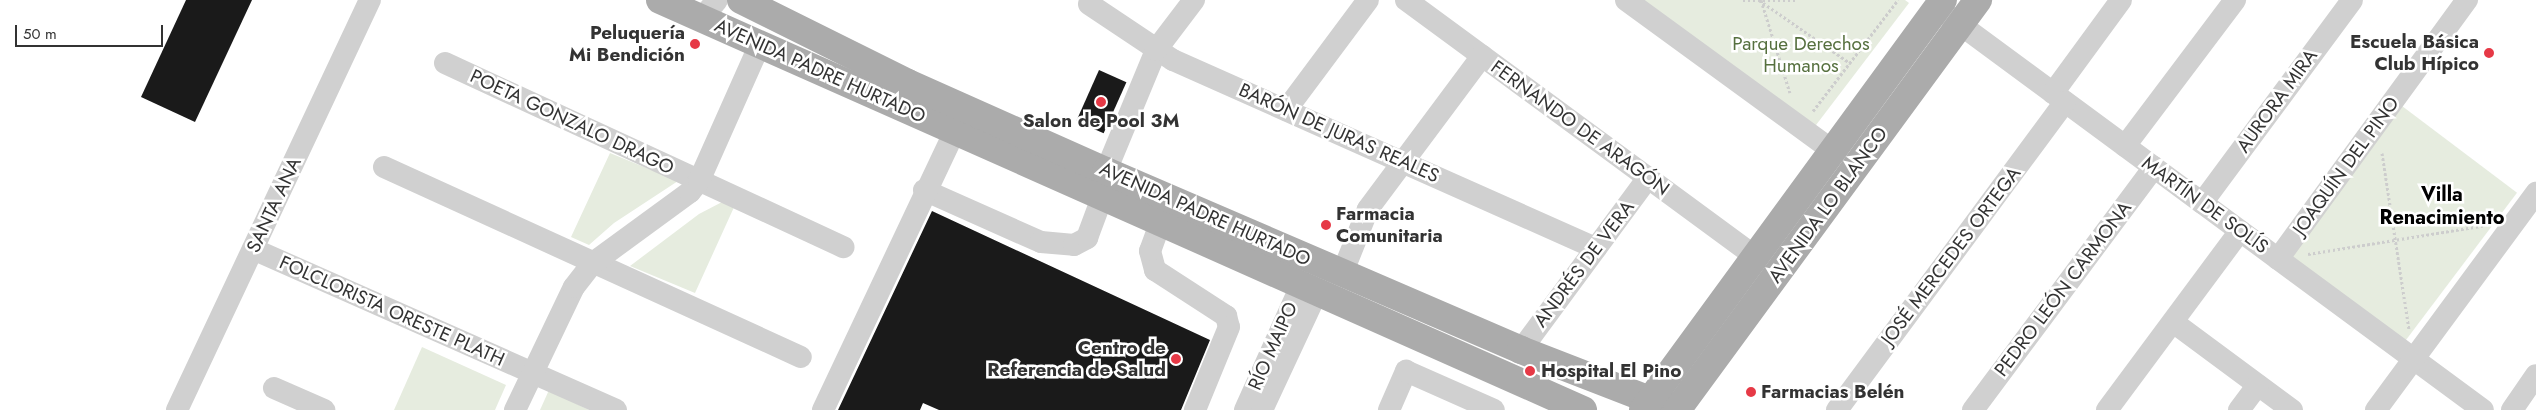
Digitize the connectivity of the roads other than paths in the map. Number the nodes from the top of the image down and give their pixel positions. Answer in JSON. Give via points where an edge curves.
{"nodes":[{"id":1,"x":370,"y":0,"type":"edge"},
{"id":2,"x":742,"y":0,"type":"edge"},
{"id":3,"x":1194,"y":0,"type":"edge"},
{"id":4,"x":1368,"y":0,"type":"edge"},
{"id":5,"x":1406,"y":0,"type":"edge"},
{"id":6,"x":1626,"y":0,"type":"edge"},
{"id":7,"x":1978,"y":0,"type":"edge"},
{"id":8,"x":2121,"y":0,"type":"edge"},
{"id":9,"x":2235,"y":0,"type":"edge"},
{"id":10,"x":2352,"y":0,"type":"edge"},
{"id":11,"x":2467,"y":0,"type":"edge"},
{"id":12,"x":671,"y":2,"type":"edge"},
{"id":13,"x":1935,"y":3,"type":"edge"},
{"id":14,"x":1089,"y":4,"type":"dead end"},
{"id":15,"x":709,"y":9,"type":"edge"},
{"id":16,"x":1960,"y":24,"type":"junction"},
{"id":17,"x":760,"y":44,"type":"junction"},
{"id":18,"x":1156,"y":50,"type":"junction"},
{"id":19,"x":1482,"y":56,"type":"junction"},
{"id":20,"x":445,"y":63,"type":"dead end"},
{"id":21,"x":2059,"y":97,"type":"junction"},
{"id":22,"x":1286,"y":110,"type":"junction"},
{"id":23,"x":960,"y":119,"type":"junction"},
{"id":24,"x":2125,"y":146,"type":"junction"},
{"id":25,"x":1832,"y":150,"type":"junction"},
{"id":26,"x":1403,"y":162,"type":"junction"},
{"id":27,"x":384,"y":167,"type":"dead end"},
{"id":28,"x":2154,"y":167,"type":"junction"},
{"id":29,"x":1648,"y":178,"type":"junction"},
{"id":30,"x":699,"y":181,"type":"junction"},
{"id":31,"x":1104,"y":183,"type":"junction"},
{"id":32,"x":924,"y":190,"type":"junction"},
{"id":33,"x":2536,"y":193,"type":"edge"},
{"id":34,"x":2202,"y":203,"type":"junction"},
{"id":35,"x":1161,"y":221,"type":"junction"},
{"id":36,"x":2240,"y":231,"type":"junction"},
{"id":37,"x":844,"y":247,"type":"dead end"},
{"id":38,"x":1596,"y":248,"type":"junction"},
{"id":39,"x":253,"y":249,"type":"junction"},
{"id":40,"x":1754,"y":256,"type":"junction"},
{"id":41,"x":2278,"y":259,"type":"junction"},
{"id":42,"x":593,"y":263,"type":"junction"},
{"id":43,"x":1342,"y":274,"type":"junction"},
{"id":44,"x":1310,"y":287,"type":"junction"},
{"id":45,"x":2173,"y":322,"type":"junction"},
{"id":46,"x":1520,"y":350,"type":"junction"},
{"id":47,"x":801,"y":358,"type":"dead end"},
{"id":48,"x":2414,"y":359,"type":"junction"},
{"id":49,"x":532,"y":373,"type":"junction"},
{"id":50,"x":2536,"y":375,"type":"edge"},
{"id":51,"x":2258,"y":385,"type":"junction"},
{"id":52,"x":274,"y":388,"type":"dead end"},
{"id":53,"x":1646,"y":404,"type":"edge"},
{"id":54,"x":177,"y":410,"type":"edge"},
{"id":55,"x":324,"y":410,"type":"edge"},
{"id":56,"x":515,"y":410,"type":"edge"},
{"id":57,"x":616,"y":410,"type":"edge"},
{"id":58,"x":823,"y":410,"type":"edge"},
{"id":59,"x":1195,"y":410,"type":"edge"},
{"id":60,"x":1244,"y":410,"type":"edge"},
{"id":61,"x":1262,"y":410,"type":"edge"},
{"id":62,"x":1389,"y":410,"type":"edge"},
{"id":63,"x":1494,"y":410,"type":"edge"},
{"id":64,"x":1583,"y":410,"type":"edge"},
{"id":65,"x":1677,"y":410,"type":"edge"},
{"id":66,"x":1837,"y":410,"type":"edge"},
{"id":67,"x":1973,"y":410,"type":"edge"},
{"id":68,"x":2107,"y":410,"type":"edge"},
{"id":69,"x":2239,"y":410,"type":"edge"},
{"id":70,"x":2292,"y":410,"type":"edge"},
{"id":71,"x":2376,"y":410,"type":"edge"},
{"id":72,"x":2482,"y":410,"type":"edge"},
{"id":73,"x":2512,"y":410,"type":"edge"}],
"edges":[{"from":1,"to":39,"type":"street","name":"SANTA ANA"},
{"from":2,"to":23,"type":"main road","name":"AVENIDA PADRE HURTADO"},
{"from":3,"to":18,"type":"street"},
{"from":4,"to":22,"type":"street"},
{"from":5,"to":19,"type":"street","name":"FERNANDO DE ARAGÓN"},
{"from":6,"to":25,"type":"street"},
{"from":7,"to":16,"type":"main road","name":"AVENIDA LO BLANCO"},
{"from":8,"to":21,"type":"street","name":"JOSÉ MERCEDES ORTEGA"},
{"from":9,"to":24,"type":"street"},
{"from":10,"to":34,"type":"street","name":"AURORA MIRA"},
{"from":11,"to":41,"type":"street","name":"JOAQUÍN DEL PINO"},
{"from":12,"to":15,"type":"main road","name":"AVENIDA PADRE HURTADO"},
{"from":13,"to":16,"type":"street","name":"MARTÍN DE SOLÍS"},
{"from":13,"to":25,"type":"main road","name":"AVENIDA LO BLANCO"},
{"from":14,"to":18,"type":"street","name":"BARÓN DE JURAS REALES"},
{"from":15,"to":17,"type":"main road","name":"AVENIDA PADRE HURTADO"},
{"from":16,"to":21,"type":"street","name":"MARTÍN DE SOLÍS"},
{"from":16,"to":65,"type":"main road","name":"AVENIDA LO BLANCO"},
{"from":17,"to":23,"type":"main road","name":"AVENIDA PADRE HURTADO"},
{"from":17,"to":30,"type":"street"},
{"from":18,"to":22,"type":"street","name":"BARÓN DE JURAS REALES"},
{"from":18,"to":31,"type":"street"},
{"from":19,"to":26,"type":"street"},
{"from":19,"to":29,"type":"street","name":"FERNANDO DE ARAGÓN"},
{"from":20,"to":30,"type":"street","name":"POETA GONZALO DRAGO"},
{"from":21,"to":24,"type":"street","name":"MARTÍN DE SOLÍS"},
{"from":21,"to":66,"type":"street","name":"JOSÉ MERCEDES ORTEGA"},
{"from":22,"to":26,"type":"street","name":"BARÓN DE JURAS REALES"},
{"from":23,"to":31,"type":"main road","name":"AVENIDA PADRE HURTADO"},
{"from":23,"to":32,"type":"street"},
{"from":24,"to":28,"type":"street","name":"MARTÍN DE SOLÍS"},
{"from":25,"to":40,"type":"main road","name":"AVENIDA LO BLANCO"},
{"from":26,"to":38,"type":"street","name":"BARÓN DE JURAS REALES"},
{"from":26,"to":43,"type":"street","via":[[1363,218]]},
{"from":27,"to":42,"type":"street"},
{"from":28,"to":34,"type":"street","name":"MARTÍN DE SOLÍS"},
{"from":28,"to":67,"type":"street","name":"PEDRO LEÓN CARMONA"},
{"from":29,"to":38,"type":"street","name":"ANDRÉS DE VERA"},
{"from":29,"to":40,"type":"street","name":"FERNANDO DE ARAGÓN"},
{"from":30,"to":37,"type":"street","name":"POETA GONZALO DRAGO"},
{"from":30,"to":42,"type":"street","via":[[690,192]]},
{"from":31,"to":32,"type":"street","via":[[1086,238],[1059,246],[1041,242]]},
{"from":31,"to":35,"type":"main road","name":"AVENIDA PADRE HURTADO"},
{"from":31,"to":43,"type":"main road","name":"AVENIDA PADRE HURTADO"},
{"from":32,"to":58,"type":"street"},
{"from":33,"to":48,"type":"street"},
{"from":34,"to":36,"type":"street","name":"MARTÍN DE SOLÍS"},
{"from":35,"to":44,"type":"main road","name":"AVENIDA PADRE HURTADO"},
{"from":35,"to":59,"type":"street","via":[[1150,251],[1155,270],[1226,316],[1230,328]]},
{"from":36,"to":41,"type":"street","name":"MARTÍN DE SOLÍS"},
{"from":36,"to":45,"type":"street"},
{"from":38,"to":46,"type":"street","name":"ANDRÉS DE VERA"},
{"from":39,"to":49,"type":"street","name":"FOLCLORISTA ORESTE PLATH"},
{"from":39,"to":54,"type":"street","name":"SANTA ANA"},
{"from":40,"to":53,"type":"main road","name":"AVENIDA LO BLANCO"},
{"from":41,"to":48,"type":"street","name":"MARTÍN DE SOLÍS"},
{"from":42,"to":47,"type":"street"},
{"from":42,"to":49,"type":"street","via":[[574,287]]},
{"from":43,"to":46,"type":"main road","name":"AVENIDA PADRE HURTADO"},
{"from":44,"to":60,"type":"street","name":"RÍO MAIPO"},
{"from":44,"to":61,"type":"street","name":"RÍO MAIPO"},
{"from":44,"to":64,"type":"main road","name":"AVENIDA PADRE HURTADO"},
{"from":45,"to":51,"type":"street"},
{"from":45,"to":68,"type":"street"},
{"from":46,"to":53,"type":"main road","name":"AVENIDA PADRE HURTADO"},
{"from":48,"to":71,"type":"street"},
{"from":48,"to":72,"type":"street","name":"MARTÍN DE SOLÍS"},
{"from":49,"to":56,"type":"street"},
{"from":49,"to":57,"type":"street","name":"FOLCLORISTA ORESTE PLATH"},
{"from":50,"to":73,"type":"street"},
{"from":51,"to":69,"type":"street"},
{"from":51,"to":70,"type":"street"},
{"from":52,"to":55,"type":"street"},
{"from":53,"to":65,"type":"main road","name":"AVENIDA PADRE HURTADO"},
{"from":62,"to":63,"type":"street","via":[[1406,371]]}]}
